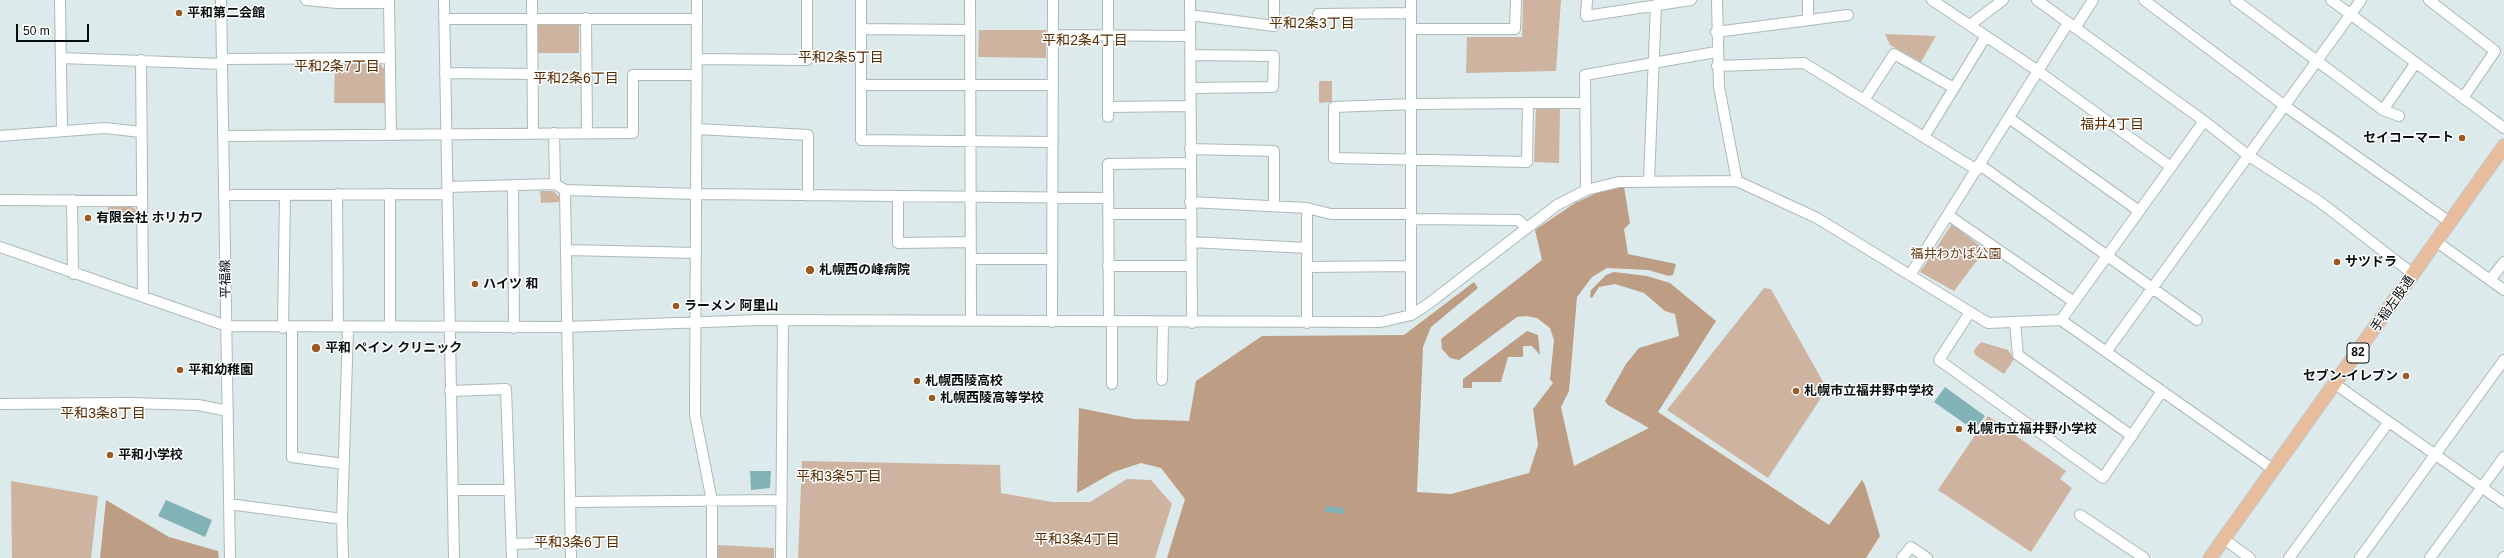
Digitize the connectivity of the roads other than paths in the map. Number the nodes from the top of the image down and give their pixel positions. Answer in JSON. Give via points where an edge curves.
{"nodes":[{"id":1,"x":60,"y":0,"type":"edge"},
{"id":2,"x":221,"y":0,"type":"edge"},
{"id":3,"x":306,"y":0,"type":"edge"},
{"id":4,"x":444,"y":0,"type":"edge"},
{"id":5,"x":532,"y":0,"type":"edge"},
{"id":6,"x":697,"y":0,"type":"edge"},
{"id":7,"x":807,"y":0,"type":"edge"},
{"id":8,"x":861,"y":0,"type":"edge"},
{"id":9,"x":970,"y":0,"type":"edge"},
{"id":10,"x":1053,"y":0,"type":"edge"},
{"id":11,"x":1108,"y":0,"type":"edge"},
{"id":12,"x":1190,"y":0,"type":"edge"},
{"id":13,"x":1274,"y":0,"type":"edge"},
{"id":14,"x":1411,"y":0,"type":"edge"},
{"id":15,"x":1516,"y":0,"type":"edge"},
{"id":16,"x":1587,"y":0,"type":"edge"},
{"id":17,"x":1691,"y":0,"type":"edge"},
{"id":18,"x":1716,"y":0,"type":"edge"},
{"id":19,"x":1808,"y":0,"type":"edge"},
{"id":20,"x":1932,"y":0,"type":"edge"},
{"id":21,"x":2003,"y":0,"type":"edge"},
{"id":22,"x":2037,"y":0,"type":"edge"},
{"id":23,"x":2094,"y":0,"type":"edge"},
{"id":24,"x":2144,"y":0,"type":"edge"},
{"id":25,"x":2235,"y":0,"type":"edge"},
{"id":26,"x":2331,"y":0,"type":"edge"},
{"id":27,"x":2361,"y":0,"type":"edge"},
{"id":28,"x":2429,"y":0,"type":"edge"},
{"id":29,"x":389,"y":1,"type":"edge"},
{"id":30,"x":1656,"y":6,"type":"junction"},
{"id":31,"x":1411,"y":13,"type":"junction"},
{"id":32,"x":1318,"y":14,"type":"dead end"},
{"id":33,"x":2350,"y":14,"type":"junction"},
{"id":34,"x":1190,"y":15,"type":"junction"},
{"id":35,"x":1848,"y":15,"type":"dead end"},
{"id":36,"x":586,"y":18,"type":"junction"},
{"id":37,"x":444,"y":19,"type":"junction"},
{"id":38,"x":532,"y":19,"type":"junction"},
{"id":39,"x":697,"y":19,"type":"junction"},
{"id":40,"x":1808,"y":20,"type":"junction"},
{"id":41,"x":1970,"y":25,"type":"junction"},
{"id":42,"x":2071,"y":25,"type":"junction"},
{"id":43,"x":1411,"y":28,"type":"junction"},
{"id":44,"x":862,"y":29,"type":"junction"},
{"id":45,"x":970,"y":30,"type":"junction"},
{"id":46,"x":1716,"y":32,"type":"junction"},
{"id":47,"x":1053,"y":35,"type":"junction"},
{"id":48,"x":1108,"y":36,"type":"junction"},
{"id":49,"x":1190,"y":36,"type":"junction"},
{"id":50,"x":1986,"y":36,"type":"junction"},
{"id":51,"x":1716,"y":52,"type":"junction"},
{"id":52,"x":1190,"y":55,"type":"junction"},
{"id":53,"x":61,"y":58,"type":"junction"},
{"id":54,"x":390,"y":58,"type":"junction"},
{"id":55,"x":697,"y":59,"type":"junction"},
{"id":56,"x":141,"y":60,"type":"junction"},
{"id":57,"x":2317,"y":61,"type":"junction"},
{"id":58,"x":222,"y":62,"type":"junction"},
{"id":59,"x":1654,"y":63,"type":"junction"},
{"id":60,"x":2415,"y":64,"type":"junction"},
{"id":61,"x":1717,"y":66,"type":"junction"},
{"id":62,"x":2038,"y":71,"type":"junction"},
{"id":63,"x":445,"y":73,"type":"junction"},
{"id":64,"x":533,"y":74,"type":"junction"},
{"id":65,"x":697,"y":75,"type":"junction"},
{"id":66,"x":862,"y":85,"type":"junction"},
{"id":67,"x":1053,"y":85,"type":"junction"},
{"id":68,"x":970,"y":86,"type":"junction"},
{"id":69,"x":1190,"y":88,"type":"junction"},
{"id":70,"x":1954,"y":88,"type":"junction"},
{"id":71,"x":2463,"y":98,"type":"junction"},
{"id":72,"x":1864,"y":100,"type":"junction"},
{"id":73,"x":1528,"y":103,"type":"junction"},
{"id":74,"x":1585,"y":103,"type":"junction"},
{"id":75,"x":1413,"y":104,"type":"junction"},
{"id":76,"x":1189,"y":106,"type":"junction"},
{"id":77,"x":2285,"y":106,"type":"junction"},
{"id":78,"x":2383,"y":110,"type":"junction"},
{"id":79,"x":2398,"y":116,"type":"dead end"},
{"id":80,"x":2009,"y":118,"type":"junction"},
{"id":81,"x":2204,"y":121,"type":"junction"},
{"id":82,"x":2504,"y":128,"type":"edge"},
{"id":83,"x":696,"y":129,"type":"junction"},
{"id":84,"x":62,"y":132,"type":"junction"},
{"id":85,"x":141,"y":132,"type":"junction"},
{"id":86,"x":554,"y":133,"type":"junction"},
{"id":87,"x":587,"y":133,"type":"junction"},
{"id":88,"x":533,"y":134,"type":"junction"},
{"id":89,"x":391,"y":135,"type":"junction"},
{"id":90,"x":446,"y":135,"type":"junction"},
{"id":91,"x":0,"y":136,"type":"edge"},
{"id":92,"x":224,"y":136,"type":"junction"},
{"id":93,"x":1924,"y":137,"type":"junction"},
{"id":94,"x":970,"y":140,"type":"junction"},
{"id":95,"x":1052,"y":142,"type":"junction"},
{"id":96,"x":2504,"y":146,"type":"edge"},
{"id":97,"x":1190,"y":149,"type":"junction"},
{"id":98,"x":2249,"y":156,"type":"junction"},
{"id":99,"x":1412,"y":160,"type":"junction"},
{"id":100,"x":1190,"y":163,"type":"junction"},
{"id":101,"x":2171,"y":167,"type":"junction"},
{"id":102,"x":1979,"y":168,"type":"junction"},
{"id":103,"x":1649,"y":181,"type":"junction"},
{"id":104,"x":1737,"y":181,"type":"junction"},
{"id":105,"x":554,"y":184,"type":"junction"},
{"id":106,"x":513,"y":186,"type":"junction"},
{"id":107,"x":448,"y":190,"type":"junction"},
{"id":108,"x":565,"y":190,"type":"junction"},
{"id":109,"x":1586,"y":190,"type":"junction"},
{"id":110,"x":337,"y":194,"type":"junction"},
{"id":111,"x":390,"y":194,"type":"junction"},
{"id":112,"x":696,"y":194,"type":"junction"},
{"id":113,"x":225,"y":195,"type":"junction"},
{"id":114,"x":285,"y":195,"type":"junction"},
{"id":115,"x":808,"y":196,"type":"junction"},
{"id":116,"x":898,"y":197,"type":"junction"},
{"id":117,"x":1053,"y":197,"type":"junction"},
{"id":118,"x":970,"y":198,"type":"junction"},
{"id":119,"x":1108,"y":198,"type":"junction"},
{"id":120,"x":0,"y":200,"type":"edge"},
{"id":121,"x":72,"y":200,"type":"junction"},
{"id":122,"x":141,"y":201,"type":"junction"},
{"id":123,"x":1190,"y":202,"type":"junction"},
{"id":124,"x":1274,"y":205,"type":"junction"},
{"id":125,"x":1307,"y":208,"type":"junction"},
{"id":126,"x":2139,"y":211,"type":"junction"},
{"id":127,"x":1108,"y":214,"type":"junction"},
{"id":128,"x":1190,"y":214,"type":"junction"},
{"id":129,"x":1948,"y":215,"type":"junction"},
{"id":130,"x":1411,"y":217,"type":"junction"},
{"id":131,"x":2451,"y":223,"type":"junction"},
{"id":132,"x":1527,"y":228,"type":"junction"},
{"id":133,"x":971,"y":242,"type":"junction"},
{"id":134,"x":1190,"y":242,"type":"junction"},
{"id":135,"x":2437,"y":242,"type":"junction"},
{"id":136,"x":0,"y":247,"type":"edge"},
{"id":137,"x":1307,"y":248,"type":"junction"},
{"id":138,"x":567,"y":250,"type":"junction"},
{"id":139,"x":696,"y":253,"type":"junction"},
{"id":140,"x":2107,"y":256,"type":"junction"},
{"id":141,"x":971,"y":259,"type":"junction"},
{"id":142,"x":1052,"y":259,"type":"junction"},
{"id":143,"x":2504,"y":262,"type":"edge"},
{"id":144,"x":1108,"y":266,"type":"junction"},
{"id":145,"x":1190,"y":266,"type":"junction"},
{"id":146,"x":1411,"y":266,"type":"junction"},
{"id":147,"x":1307,"y":267,"type":"junction"},
{"id":148,"x":73,"y":274,"type":"junction"},
{"id":149,"x":2413,"y":274,"type":"junction"},
{"id":150,"x":1910,"y":275,"type":"junction"},
{"id":151,"x":2490,"y":280,"type":"junction"},
{"id":152,"x":2152,"y":289,"type":"junction"},
{"id":153,"x":2504,"y":290,"type":"edge"},
{"id":154,"x":142,"y":296,"type":"junction"},
{"id":155,"x":2074,"y":302,"type":"junction"},
{"id":156,"x":1970,"y":312,"type":"junction"},
{"id":157,"x":1411,"y":315,"type":"junction"},
{"id":158,"x":783,"y":320,"type":"junction"},
{"id":159,"x":2061,"y":320,"type":"junction"},
{"id":160,"x":2197,"y":320,"type":"dead end"},
{"id":161,"x":971,"y":321,"type":"junction"},
{"id":162,"x":1052,"y":322,"type":"junction"},
{"id":163,"x":1111,"y":322,"type":"junction"},
{"id":164,"x":1163,"y":322,"type":"junction"},
{"id":165,"x":2015,"y":322,"type":"junction"},
{"id":166,"x":697,"y":323,"type":"junction"},
{"id":167,"x":1192,"y":323,"type":"junction"},
{"id":168,"x":1307,"y":323,"type":"junction"},
{"id":169,"x":227,"y":326,"type":"junction"},
{"id":170,"x":343,"y":327,"type":"junction"},
{"id":171,"x":390,"y":327,"type":"junction"},
{"id":172,"x":451,"y":327,"type":"junction"},
{"id":173,"x":567,"y":327,"type":"junction"},
{"id":174,"x":288,"y":328,"type":"junction"},
{"id":175,"x":514,"y":328,"type":"junction"},
{"id":176,"x":2106,"y":352,"type":"junction"},
{"id":177,"x":2504,"y":360,"type":"edge"},
{"id":178,"x":1162,"y":380,"type":"dead end"},
{"id":179,"x":1112,"y":384,"type":"dead end"},
{"id":180,"x":2336,"y":384,"type":"junction"},
{"id":181,"x":450,"y":391,"type":"junction"},
{"id":182,"x":2162,"y":391,"type":"junction"},
{"id":183,"x":0,"y":404,"type":"edge"},
{"id":184,"x":228,"y":411,"type":"junction"},
{"id":185,"x":2388,"y":423,"type":"junction"},
{"id":186,"x":2132,"y":436,"type":"junction"},
{"id":187,"x":2434,"y":455,"type":"junction"},
{"id":188,"x":2504,"y":457,"type":"edge"},
{"id":189,"x":344,"y":464,"type":"junction"},
{"id":190,"x":2274,"y":470,"type":"junction"},
{"id":191,"x":2482,"y":487,"type":"junction"},
{"id":192,"x":453,"y":490,"type":"junction"},
{"id":193,"x":508,"y":490,"type":"junction"},
{"id":194,"x":782,"y":500,"type":"junction"},
{"id":195,"x":712,"y":501,"type":"junction"},
{"id":196,"x":571,"y":502,"type":"junction"},
{"id":197,"x":2504,"y":503,"type":"edge"},
{"id":198,"x":229,"y":504,"type":"junction"},
{"id":199,"x":2080,"y":515,"type":"dead end"},
{"id":200,"x":342,"y":519,"type":"junction"},
{"id":201,"x":2224,"y":539,"type":"junction"},
{"id":202,"x":571,"y":542,"type":"junction"},
{"id":203,"x":512,"y":544,"type":"junction"},
{"id":204,"x":230,"y":558,"type":"edge"},
{"id":205,"x":343,"y":558,"type":"edge"},
{"id":206,"x":454,"y":558,"type":"edge"},
{"id":207,"x":512,"y":558,"type":"edge"},
{"id":208,"x":571,"y":558,"type":"edge"},
{"id":209,"x":712,"y":558,"type":"edge"},
{"id":210,"x":781,"y":558,"type":"edge"},
{"id":211,"x":1902,"y":558,"type":"edge"},
{"id":212,"x":1927,"y":558,"type":"edge"},
{"id":213,"x":2144,"y":558,"type":"edge"},
{"id":214,"x":2210,"y":558,"type":"edge"},
{"id":215,"x":2250,"y":558,"type":"edge"},
{"id":216,"x":2289,"y":558,"type":"edge"},
{"id":217,"x":2360,"y":558,"type":"edge"},
{"id":218,"x":2430,"y":558,"type":"edge"}],
"edges":[{"from":1,"to":53,"type":"street"},
{"from":2,"to":58,"type":"street","name":"平福線"},
{"from":3,"to":29,"type":"street","via":[[337,3]]},
{"from":4,"to":37,"type":"street"},
{"from":5,"to":38,"type":"street"},
{"from":6,"to":39,"type":"street"},
{"from":7,"to":55,"type":"street","via":[[807,60]]},
{"from":8,"to":44,"type":"street"},
{"from":9,"to":45,"type":"street"},
{"from":10,"to":47,"type":"street"},
{"from":11,"to":48,"type":"street"},
{"from":12,"to":34,"type":"street"},
{"from":13,"to":34,"type":"street","via":[[1274,26]]},
{"from":14,"to":31,"type":"street"},
{"from":15,"to":43,"type":"street","via":[[1515,29]]},
{"from":16,"to":30,"type":"street","via":[[1586,16]]},
{"from":17,"to":30,"type":"street"},
{"from":18,"to":46,"type":"street"},
{"from":19,"to":40,"type":"street"},
{"from":20,"to":41,"type":"street"},
{"from":21,"to":41,"type":"street"},
{"from":22,"to":42,"type":"street"},
{"from":23,"to":42,"type":"street"},
{"from":24,"to":77,"type":"street"},
{"from":25,"to":57,"type":"street"},
{"from":26,"to":33,"type":"street"},
{"from":27,"to":33,"type":"street"},
{"from":28,"to":71,"type":"street","via":[[2495,51]]},
{"from":29,"to":54,"type":"street"},
{"from":30,"to":59,"type":"street"},
{"from":31,"to":32,"type":"street"},
{"from":31,"to":43,"type":"street"},
{"from":33,"to":57,"type":"street"},
{"from":33,"to":60,"type":"street"},
{"from":34,"to":49,"type":"street"},
{"from":35,"to":40,"type":"street"},
{"from":36,"to":38,"type":"street"},
{"from":36,"to":39,"type":"street"},
{"from":36,"to":87,"type":"street"},
{"from":37,"to":38,"type":"street"},
{"from":37,"to":63,"type":"street"},
{"from":38,"to":64,"type":"street"},
{"from":39,"to":55,"type":"street"},
{"from":40,"to":46,"type":"street"},
{"from":41,"to":50,"type":"street"},
{"from":42,"to":62,"type":"street"},
{"from":42,"to":81,"type":"street"},
{"from":43,"to":75,"type":"street"},
{"from":44,"to":45,"type":"street"},
{"from":44,"to":66,"type":"street"},
{"from":45,"to":68,"type":"street"},
{"from":46,"to":51,"type":"street"},
{"from":47,"to":48,"type":"street"},
{"from":47,"to":67,"type":"street"},
{"from":48,"to":49,"type":"street"},
{"from":48,"to":76,"type":"street","via":[[1108,112]]},
{"from":49,"to":52,"type":"street"},
{"from":50,"to":62,"type":"street"},
{"from":50,"to":70,"type":"street"},
{"from":51,"to":59,"type":"street"},
{"from":51,"to":61,"type":"street"},
{"from":52,"to":69,"type":"street"},
{"from":52,"to":69,"type":"street","via":[[1274,56],[1273,87]]},
{"from":53,"to":56,"type":"street"},
{"from":53,"to":84,"type":"street"},
{"from":54,"to":58,"type":"street"},
{"from":54,"to":89,"type":"street"},
{"from":55,"to":65,"type":"street"},
{"from":56,"to":58,"type":"street"},
{"from":56,"to":85,"type":"street"},
{"from":57,"to":77,"type":"street"},
{"from":57,"to":78,"type":"street"},
{"from":58,"to":92,"type":"street","name":"平福線"},
{"from":59,"to":74,"type":"street","via":[[1585,75]]},
{"from":59,"to":103,"type":"street"},
{"from":60,"to":71,"type":"street"},
{"from":60,"to":78,"type":"street"},
{"from":61,"to":72,"type":"street","via":[[1804,63]]},
{"from":61,"to":104,"type":"street"},
{"from":62,"to":80,"type":"street"},
{"from":62,"to":101,"type":"street"},
{"from":63,"to":64,"type":"street"},
{"from":63,"to":90,"type":"street"},
{"from":64,"to":88,"type":"street"},
{"from":65,"to":83,"type":"street"},
{"from":65,"to":87,"type":"street","via":[[634,75],[633,133]]},
{"from":66,"to":68,"type":"street"},
{"from":66,"to":94,"type":"street","via":[[861,140]]},
{"from":67,"to":68,"type":"street"},
{"from":67,"to":95,"type":"street"},
{"from":68,"to":94,"type":"street"},
{"from":69,"to":76,"type":"street"},
{"from":70,"to":72,"type":"street","via":[[1894,54]]},
{"from":70,"to":93,"type":"street"},
{"from":71,"to":82,"type":"street"},
{"from":72,"to":93,"type":"street"},
{"from":73,"to":74,"type":"street"},
{"from":73,"to":75,"type":"street"},
{"from":73,"to":99,"type":"street","via":[[1527,162]]},
{"from":74,"to":109,"type":"street"},
{"from":75,"to":99,"type":"street"},
{"from":75,"to":99,"type":"street","via":[[1334,107],[1334,158]]},
{"from":76,"to":97,"type":"street"},
{"from":77,"to":98,"type":"street"},
{"from":77,"to":131,"type":"street"},
{"from":78,"to":79,"type":"street"},
{"from":80,"to":102,"type":"street"},
{"from":80,"to":126,"type":"street"},
{"from":81,"to":98,"type":"street"},
{"from":81,"to":101,"type":"street"},
{"from":83,"to":112,"type":"street"},
{"from":83,"to":115,"type":"street","via":[[808,135]]},
{"from":84,"to":85,"type":"street","via":[[105,128]]},
{"from":84,"to":91,"type":"street"},
{"from":85,"to":122,"type":"street"},
{"from":86,"to":87,"type":"street"},
{"from":86,"to":88,"type":"street"},
{"from":86,"to":105,"type":"street"},
{"from":88,"to":90,"type":"street"},
{"from":89,"to":90,"type":"street"},
{"from":89,"to":92,"type":"street"},
{"from":90,"to":107,"type":"street"},
{"from":92,"to":113,"type":"street","name":"平福線"},
{"from":93,"to":102,"type":"street"},
{"from":94,"to":95,"type":"street"},
{"from":94,"to":118,"type":"street"},
{"from":95,"to":117,"type":"street"},
{"from":96,"to":131,"type":"main road","name":"手稲左股通","number":"82"},
{"from":97,"to":100,"type":"street"},
{"from":97,"to":124,"type":"street","via":[[1274,151]]},
{"from":98,"to":149,"type":"street","via":[[2320,202]]},
{"from":98,"to":152,"type":"street"},
{"from":99,"to":130,"type":"street"},
{"from":100,"to":119,"type":"street","via":[[1108,164]]},
{"from":100,"to":123,"type":"street"},
{"from":101,"to":126,"type":"street"},
{"from":102,"to":129,"type":"street"},
{"from":102,"to":140,"type":"street"},
{"from":103,"to":104,"type":"street"},
{"from":103,"to":109,"type":"street","via":[[1619,182]]},
{"from":104,"to":150,"type":"street","via":[[1817,218]]},
{"from":105,"to":106,"type":"street"},
{"from":105,"to":108,"type":"street"},
{"from":106,"to":107,"type":"street"},
{"from":106,"to":175,"type":"street"},
{"from":107,"to":111,"type":"street"},
{"from":107,"to":172,"type":"street"},
{"from":108,"to":112,"type":"street"},
{"from":108,"to":138,"type":"street"},
{"from":109,"to":132,"type":"street","via":[[1557,205]]},
{"from":110,"to":111,"type":"street"},
{"from":110,"to":114,"type":"street"},
{"from":110,"to":170,"type":"street"},
{"from":111,"to":171,"type":"street"},
{"from":112,"to":115,"type":"street"},
{"from":112,"to":139,"type":"street"},
{"from":113,"to":114,"type":"street"},
{"from":113,"to":169,"type":"street","name":"平福線"},
{"from":114,"to":174,"type":"street"},
{"from":115,"to":116,"type":"street"},
{"from":116,"to":118,"type":"street"},
{"from":116,"to":133,"type":"street","via":[[898,242]]},
{"from":117,"to":118,"type":"street"},
{"from":117,"to":119,"type":"street"},
{"from":117,"to":142,"type":"street"},
{"from":118,"to":133,"type":"street"},
{"from":119,"to":127,"type":"street"},
{"from":120,"to":121,"type":"street"},
{"from":121,"to":122,"type":"street"},
{"from":121,"to":148,"type":"street"},
{"from":122,"to":154,"type":"street"},
{"from":123,"to":124,"type":"street"},
{"from":123,"to":128,"type":"street"},
{"from":124,"to":125,"type":"street"},
{"from":125,"to":130,"type":"street","via":[[1331,214]]},
{"from":125,"to":137,"type":"street"},
{"from":126,"to":140,"type":"street"},
{"from":127,"to":128,"type":"street"},
{"from":127,"to":144,"type":"street"},
{"from":128,"to":134,"type":"street"},
{"from":129,"to":150,"type":"street"},
{"from":129,"to":155,"type":"street"},
{"from":130,"to":132,"type":"street","via":[[1518,220]]},
{"from":130,"to":146,"type":"street"},
{"from":131,"to":135,"type":"main road","name":"手稲左股通","number":"82"},
{"from":132,"to":157,"type":"street"},
{"from":133,"to":141,"type":"street"},
{"from":134,"to":137,"type":"street"},
{"from":134,"to":145,"type":"street"},
{"from":135,"to":149,"type":"main road","name":"手稲左股通","number":"82"},
{"from":135,"to":151,"type":"street"},
{"from":136,"to":148,"type":"street"},
{"from":137,"to":147,"type":"street"},
{"from":138,"to":139,"type":"street"},
{"from":138,"to":173,"type":"street"},
{"from":139,"to":166,"type":"street"},
{"from":140,"to":152,"type":"street"},
{"from":140,"to":155,"type":"street"},
{"from":141,"to":142,"type":"street"},
{"from":141,"to":161,"type":"street"},
{"from":142,"to":162,"type":"street"},
{"from":143,"to":151,"type":"street"},
{"from":144,"to":145,"type":"street"},
{"from":144,"to":163,"type":"street"},
{"from":145,"to":167,"type":"street"},
{"from":146,"to":147,"type":"street"},
{"from":146,"to":157,"type":"street"},
{"from":147,"to":168,"type":"street"},
{"from":148,"to":154,"type":"street"},
{"from":149,"to":180,"type":"main road","name":"手稲左股通","number":"82"},
{"from":150,"to":156,"type":"street"},
{"from":151,"to":153,"type":"street"},
{"from":152,"to":160,"type":"street"},
{"from":152,"to":176,"type":"street"},
{"from":154,"to":169,"type":"street"},
{"from":155,"to":159,"type":"street"},
{"from":156,"to":165,"type":"street","via":[[1988,323]]},
{"from":156,"to":186,"type":"street","via":[[1939,360],[2103,478]]},
{"from":157,"to":168,"type":"street","via":[[1381,322]]},
{"from":158,"to":161,"type":"street"},
{"from":158,"to":166,"type":"street"},
{"from":158,"to":194,"type":"street"},
{"from":159,"to":165,"type":"street"},
{"from":159,"to":176,"type":"street"},
{"from":161,"to":162,"type":"street"},
{"from":162,"to":163,"type":"street"},
{"from":163,"to":164,"type":"street"},
{"from":163,"to":179,"type":"street"},
{"from":164,"to":167,"type":"street"},
{"from":164,"to":178,"type":"street"},
{"from":165,"to":186,"type":"street","via":[[2018,355]]},
{"from":166,"to":173,"type":"street"},
{"from":166,"to":195,"type":"street","via":[[695,415]]},
{"from":167,"to":168,"type":"street"},
{"from":169,"to":174,"type":"street"},
{"from":169,"to":184,"type":"street","name":"平福線"},
{"from":170,"to":171,"type":"street"},
{"from":170,"to":174,"type":"street"},
{"from":170,"to":189,"type":"street"},
{"from":171,"to":172,"type":"street"},
{"from":172,"to":175,"type":"street"},
{"from":172,"to":181,"type":"street"},
{"from":173,"to":175,"type":"street"},
{"from":173,"to":196,"type":"street"},
{"from":174,"to":189,"type":"street","via":[[292,457]]},
{"from":176,"to":182,"type":"street"},
{"from":177,"to":187,"type":"street"},
{"from":180,"to":185,"type":"street"},
{"from":180,"to":190,"type":"main road","name":"手稲左股通","number":"82"},
{"from":181,"to":192,"type":"street"},
{"from":181,"to":193,"type":"street","via":[[506,389]]},
{"from":182,"to":186,"type":"street"},
{"from":182,"to":190,"type":"street"},
{"from":183,"to":184,"type":"street","via":[[144,403],[198,405]]},
{"from":184,"to":198,"type":"street","name":"平福線"},
{"from":185,"to":187,"type":"street"},
{"from":185,"to":216,"type":"street"},
{"from":187,"to":191,"type":"street"},
{"from":187,"to":217,"type":"street"},
{"from":188,"to":191,"type":"street"},
{"from":189,"to":200,"type":"street"},
{"from":190,"to":201,"type":"main road","name":"手稲左股通","number":"82"},
{"from":191,"to":197,"type":"street"},
{"from":191,"to":218,"type":"street"},
{"from":192,"to":193,"type":"street"},
{"from":192,"to":206,"type":"street"},
{"from":193,"to":203,"type":"street"},
{"from":194,"to":195,"type":"street"},
{"from":194,"to":210,"type":"street"},
{"from":195,"to":196,"type":"street"},
{"from":195,"to":209,"type":"street"},
{"from":196,"to":202,"type":"street"},
{"from":198,"to":200,"type":"street"},
{"from":198,"to":204,"type":"street","name":"平福線"},
{"from":199,"to":213,"type":"street"},
{"from":200,"to":205,"type":"street"},
{"from":201,"to":214,"type":"main road","name":"手稲左股通","number":"82"},
{"from":201,"to":215,"type":"street"},
{"from":202,"to":203,"type":"street"},
{"from":202,"to":208,"type":"street"},
{"from":203,"to":207,"type":"street"},
{"from":211,"to":212,"type":"street","via":[[1910,547]]}]}
